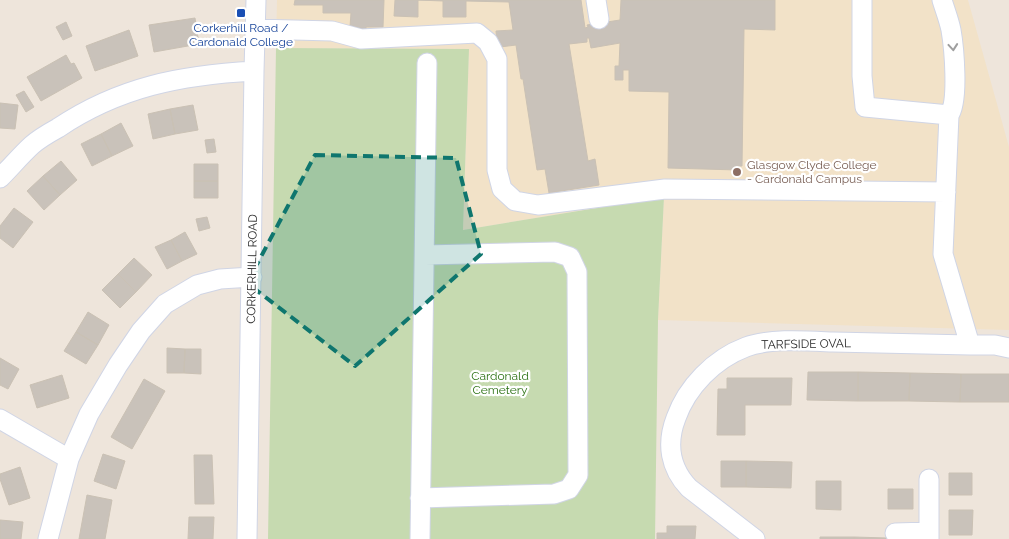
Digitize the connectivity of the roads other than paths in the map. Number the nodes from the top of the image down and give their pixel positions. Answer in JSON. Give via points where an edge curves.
{"nodes":[{"id":1,"x":256,"y":0,"type":"edge"},
{"id":2,"x":596,"y":0,"type":"edge"},
{"id":3,"x":942,"y":0,"type":"edge"},
{"id":4,"x":862,"y":8,"type":"edge"},
{"id":5,"x":599,"y":19,"type":"dead end"},
{"id":6,"x":255,"y":29,"type":"junction"},
{"id":7,"x":427,"y":63,"type":"dead end"},
{"id":8,"x":254,"y":71,"type":"junction"},
{"id":9,"x":949,"y":115,"type":"junction"},
{"id":10,"x":0,"y":178,"type":"edge"},
{"id":11,"x":946,"y":192,"type":"junction"},
{"id":12,"x":424,"y":255,"type":"junction"},
{"id":13,"x":252,"y":277,"type":"junction"},
{"id":14,"x":970,"y":344,"type":"junction"},
{"id":15,"x":1009,"y":348,"type":"edge"},
{"id":16,"x":0,"y":419,"type":"edge"},
{"id":17,"x":69,"y":459,"type":"junction"},
{"id":18,"x":929,"y":479,"type":"dead end"},
{"id":19,"x":420,"y":498,"type":"junction"},
{"id":20,"x":895,"y":533,"type":"dead end"},
{"id":21,"x":929,"y":536,"type":"edge"},
{"id":22,"x":48,"y":539,"type":"edge"},
{"id":23,"x":247,"y":539,"type":"edge"},
{"id":24,"x":420,"y":539,"type":"edge"},
{"id":25,"x":755,"y":539,"type":"edge"}],
"edges":[{"from":1,"to":6,"type":"street","name":"CORKERHILL ROAD"},
{"from":2,"to":5,"type":"street"},
{"from":3,"to":9,"type":"street","one_way":true,"via":[[951,30],[955,74],[953,110]]},
{"from":4,"to":9,"type":"street","via":[[865,107]]},
{"from":6,"to":8,"type":"street","name":"CORKERHILL ROAD"},
{"from":6,"to":11,"type":"street","via":[[332,31],[361,39],[477,33],[488,42],[497,59],[498,170],[502,189],[515,201],[538,205],[665,188]]},
{"from":7,"to":12,"type":"street"},
{"from":8,"to":10,"type":"street","via":[[209,73],[130,91],[66,122],[33,144]]},
{"from":8,"to":13,"type":"street","name":"CORKERHILL ROAD"},
{"from":9,"to":11,"type":"street"},
{"from":11,"to":14,"type":"street","via":[[943,254]]},
{"from":12,"to":19,"type":"street"},
{"from":12,"to":19,"type":"street","via":[[555,252],[570,257],[577,272],[578,475],[569,489],[554,494]]},
{"from":13,"to":17,"type":"street","via":[[220,279],[197,285],[165,304],[141,331],[118,365],[89,414]]},
{"from":13,"to":23,"type":"street","name":"CORKERHILL ROAD"},
{"from":14,"to":15,"type":"street","name":"TARFSIDE OVAL"},
{"from":14,"to":25,"type":"street","name":"TARFSIDE OVAL","via":[[769,343],[748,346],[713,367],[690,389],[680,407],[672,427],[673,466],[689,488]]},
{"from":16,"to":17,"type":"street"},
{"from":17,"to":22,"type":"street"},
{"from":18,"to":21,"type":"street"},
{"from":19,"to":24,"type":"street"},
{"from":20,"to":21,"type":"street"}]}
